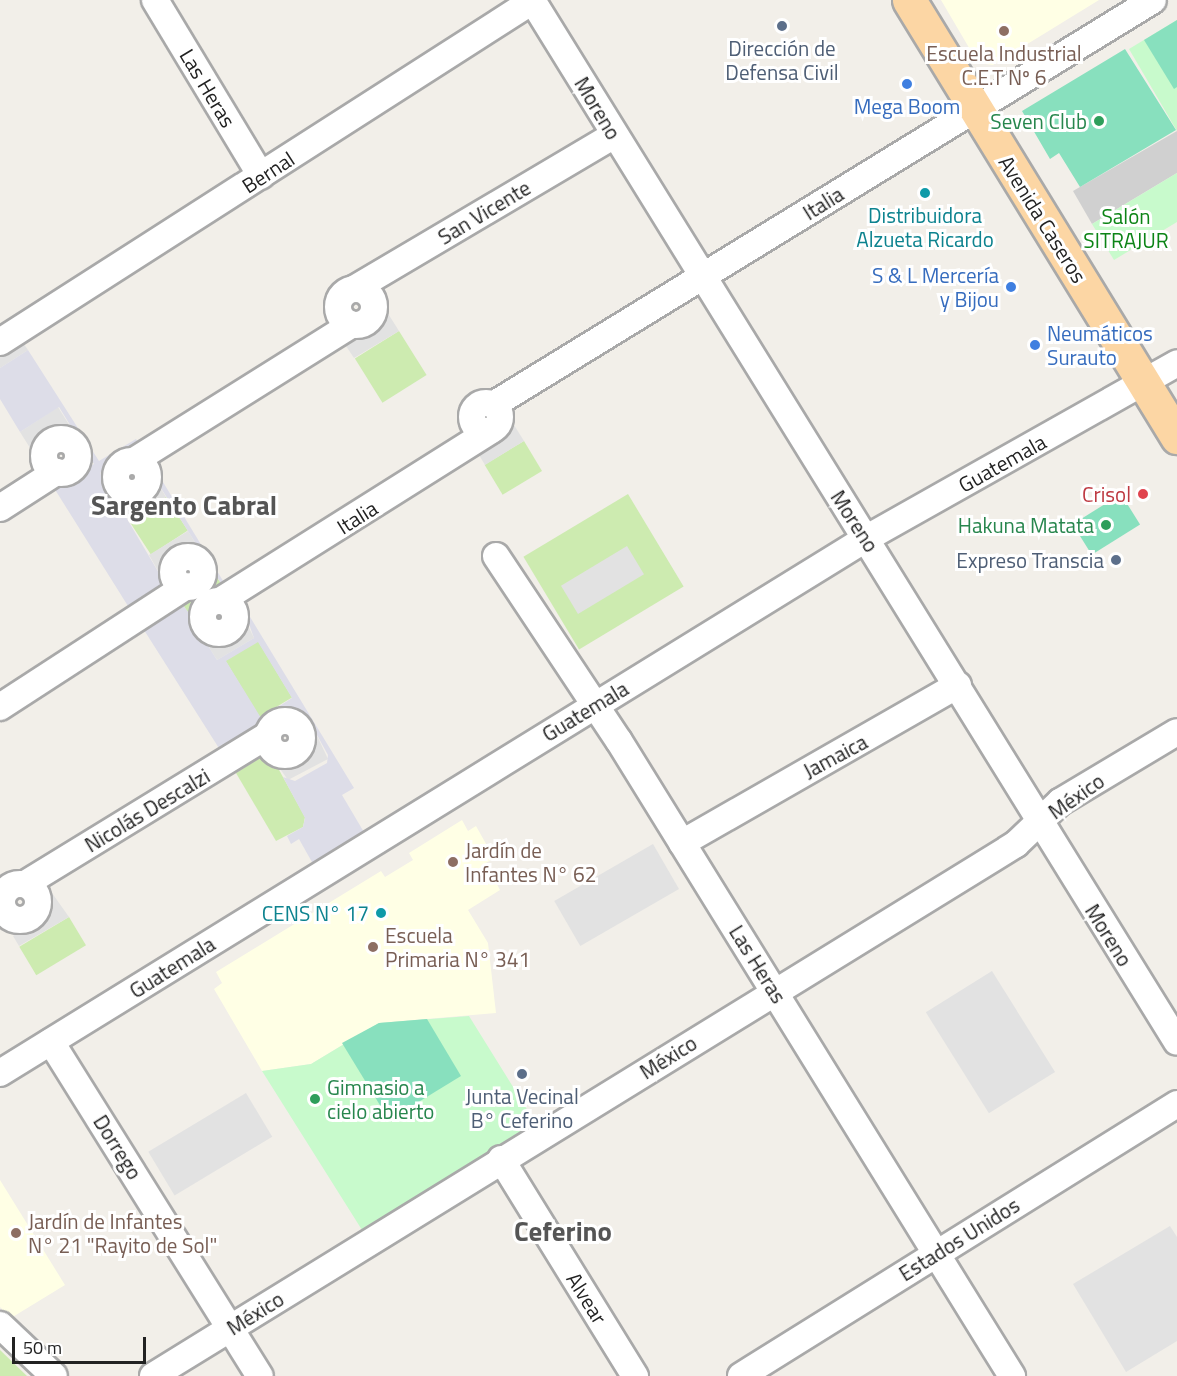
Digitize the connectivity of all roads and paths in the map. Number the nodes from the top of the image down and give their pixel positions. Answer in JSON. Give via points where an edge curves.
{"nodes":[{"id":1,"x":155,"y":0,"type":"edge"},
{"id":2,"x":533,"y":0,"type":"edge"},
{"id":3,"x":909,"y":0,"type":"edge"},
{"id":4,"x":1153,"y":0,"type":"edge"},
{"id":5,"x":975,"y":109,"type":"junction"},
{"id":6,"x":614,"y":135,"type":"junction"},
{"id":7,"x":261,"y":176,"type":"junction"},
{"id":8,"x":702,"y":277,"type":"junction"},
{"id":9,"x":0,"y":342,"type":"edge"},
{"id":10,"x":1177,"y":363,"type":"edge"},
{"id":11,"x":1144,"y":384,"type":"junction"},
{"id":12,"x":1177,"y":437,"type":"edge"},
{"id":13,"x":134,"y":461,"type":"dead end"},
{"id":14,"x":56,"y":472,"type":"dead end"},
{"id":15,"x":0,"y":508,"type":"edge"},
{"id":16,"x":867,"y":538,"type":"junction"},
{"id":17,"x":496,"y":556,"type":"dead end"},
{"id":18,"x":186,"y":586,"type":"dead end"},
{"id":19,"x":220,"y":601,"type":"dead end"},
{"id":20,"x":958,"y":685,"type":"junction"},
{"id":21,"x":596,"y":705,"type":"junction"},
{"id":22,"x":0,"y":707,"type":"edge"},
{"id":23,"x":1177,"y":732,"type":"edge"},
{"id":24,"x":268,"y":735,"type":"dead end"},
{"id":25,"x":1039,"y":823,"type":"junction"},
{"id":26,"x":682,"y":843,"type":"junction"},
{"id":27,"x":10,"y":926,"type":"edge"},
{"id":28,"x":775,"y":991,"type":"junction"},
{"id":29,"x":51,"y":1042,"type":"junction"},
{"id":30,"x":1177,"y":1042,"type":"edge"},
{"id":31,"x":0,"y":1073,"type":"edge"},
{"id":32,"x":1177,"y":1104,"type":"edge"},
{"id":33,"x":501,"y":1159,"type":"junction"},
{"id":34,"x":938,"y":1252,"type":"junction"},
{"id":35,"x":0,"y":1325,"type":"edge"},
{"id":36,"x":230,"y":1328,"type":"junction"},
{"id":37,"x":54,"y":1376,"type":"edge"},
{"id":38,"x":153,"y":1376,"type":"edge"},
{"id":39,"x":260,"y":1376,"type":"edge"},
{"id":40,"x":635,"y":1376,"type":"edge"},
{"id":41,"x":741,"y":1376,"type":"edge"},
{"id":42,"x":1012,"y":1376,"type":"edge"}],
"edges":[{"from":1,"to":7,"type":"street","name":"Las Heras"},
{"from":2,"to":6,"type":"street","name":"Moreno"},
{"from":2,"to":7,"type":"street","name":"Bernal"},
{"from":3,"to":5,"type":"main road","name":"Avenida Caseros"},
{"from":4,"to":5,"type":"street","name":"Italia"},
{"from":5,"to":8,"type":"street","name":"Italia"},
{"from":5,"to":11,"type":"main road","name":"Avenida Caseros"},
{"from":6,"to":8,"type":"street","name":"Moreno"},
{"from":6,"to":13,"type":"street","name":"San Vicente","via":[[354,289],[370,296],[373,307],[366,321],[352,324]]},
{"from":7,"to":9,"type":"street","name":"Bernal"},
{"from":8,"to":16,"type":"street","name":"Moreno"},
{"from":8,"to":19,"type":"street","name":"Italia"},
{"from":10,"to":11,"type":"street","name":"Guatemala"},
{"from":11,"to":12,"type":"main road","name":"Avenida Caseros"},
{"from":11,"to":16,"type":"street","name":"Guatemala"},
{"from":14,"to":15,"type":"street"},
{"from":16,"to":20,"type":"street","name":"Moreno"},
{"from":16,"to":21,"type":"street","name":"Guatemala"},
{"from":17,"to":21,"type":"street","name":"Las Heras"},
{"from":18,"to":22,"type":"street"},
{"from":20,"to":25,"type":"street","name":"Moreno"},
{"from":20,"to":26,"type":"street","name":"Jamaica"},
{"from":21,"to":26,"type":"street","name":"Las Heras"},
{"from":21,"to":29,"type":"street","name":"Guatemala"},
{"from":23,"to":25,"type":"street","name":"México","via":[[1060,802]]},
{"from":24,"to":27,"type":"street","name":"Nicolás Descalzi","via":[[25,884],[11,885],[1,900]]},
{"from":25,"to":28,"type":"street","name":"México","via":[[1016,844]]},
{"from":25,"to":30,"type":"street","name":"Moreno"},
{"from":26,"to":28,"type":"street","name":"Las Heras"},
{"from":28,"to":33,"type":"street","name":"México"},
{"from":28,"to":34,"type":"street","name":"Las Heras"},
{"from":29,"to":31,"type":"street","name":"Guatemala"},
{"from":29,"to":36,"type":"street","name":"Dorrego"},
{"from":32,"to":34,"type":"street","name":"Estados Unidos"},
{"from":33,"to":36,"type":"street","name":"México"},
{"from":33,"to":40,"type":"street","name":"Alvear"},
{"from":34,"to":41,"type":"street","name":"Estados Unidos"},
{"from":34,"to":42,"type":"street","name":"Las Heras"},
{"from":35,"to":37,"type":"street"},
{"from":36,"to":38,"type":"street","name":"México"},
{"from":36,"to":39,"type":"street","name":"Dorrego"}]}
